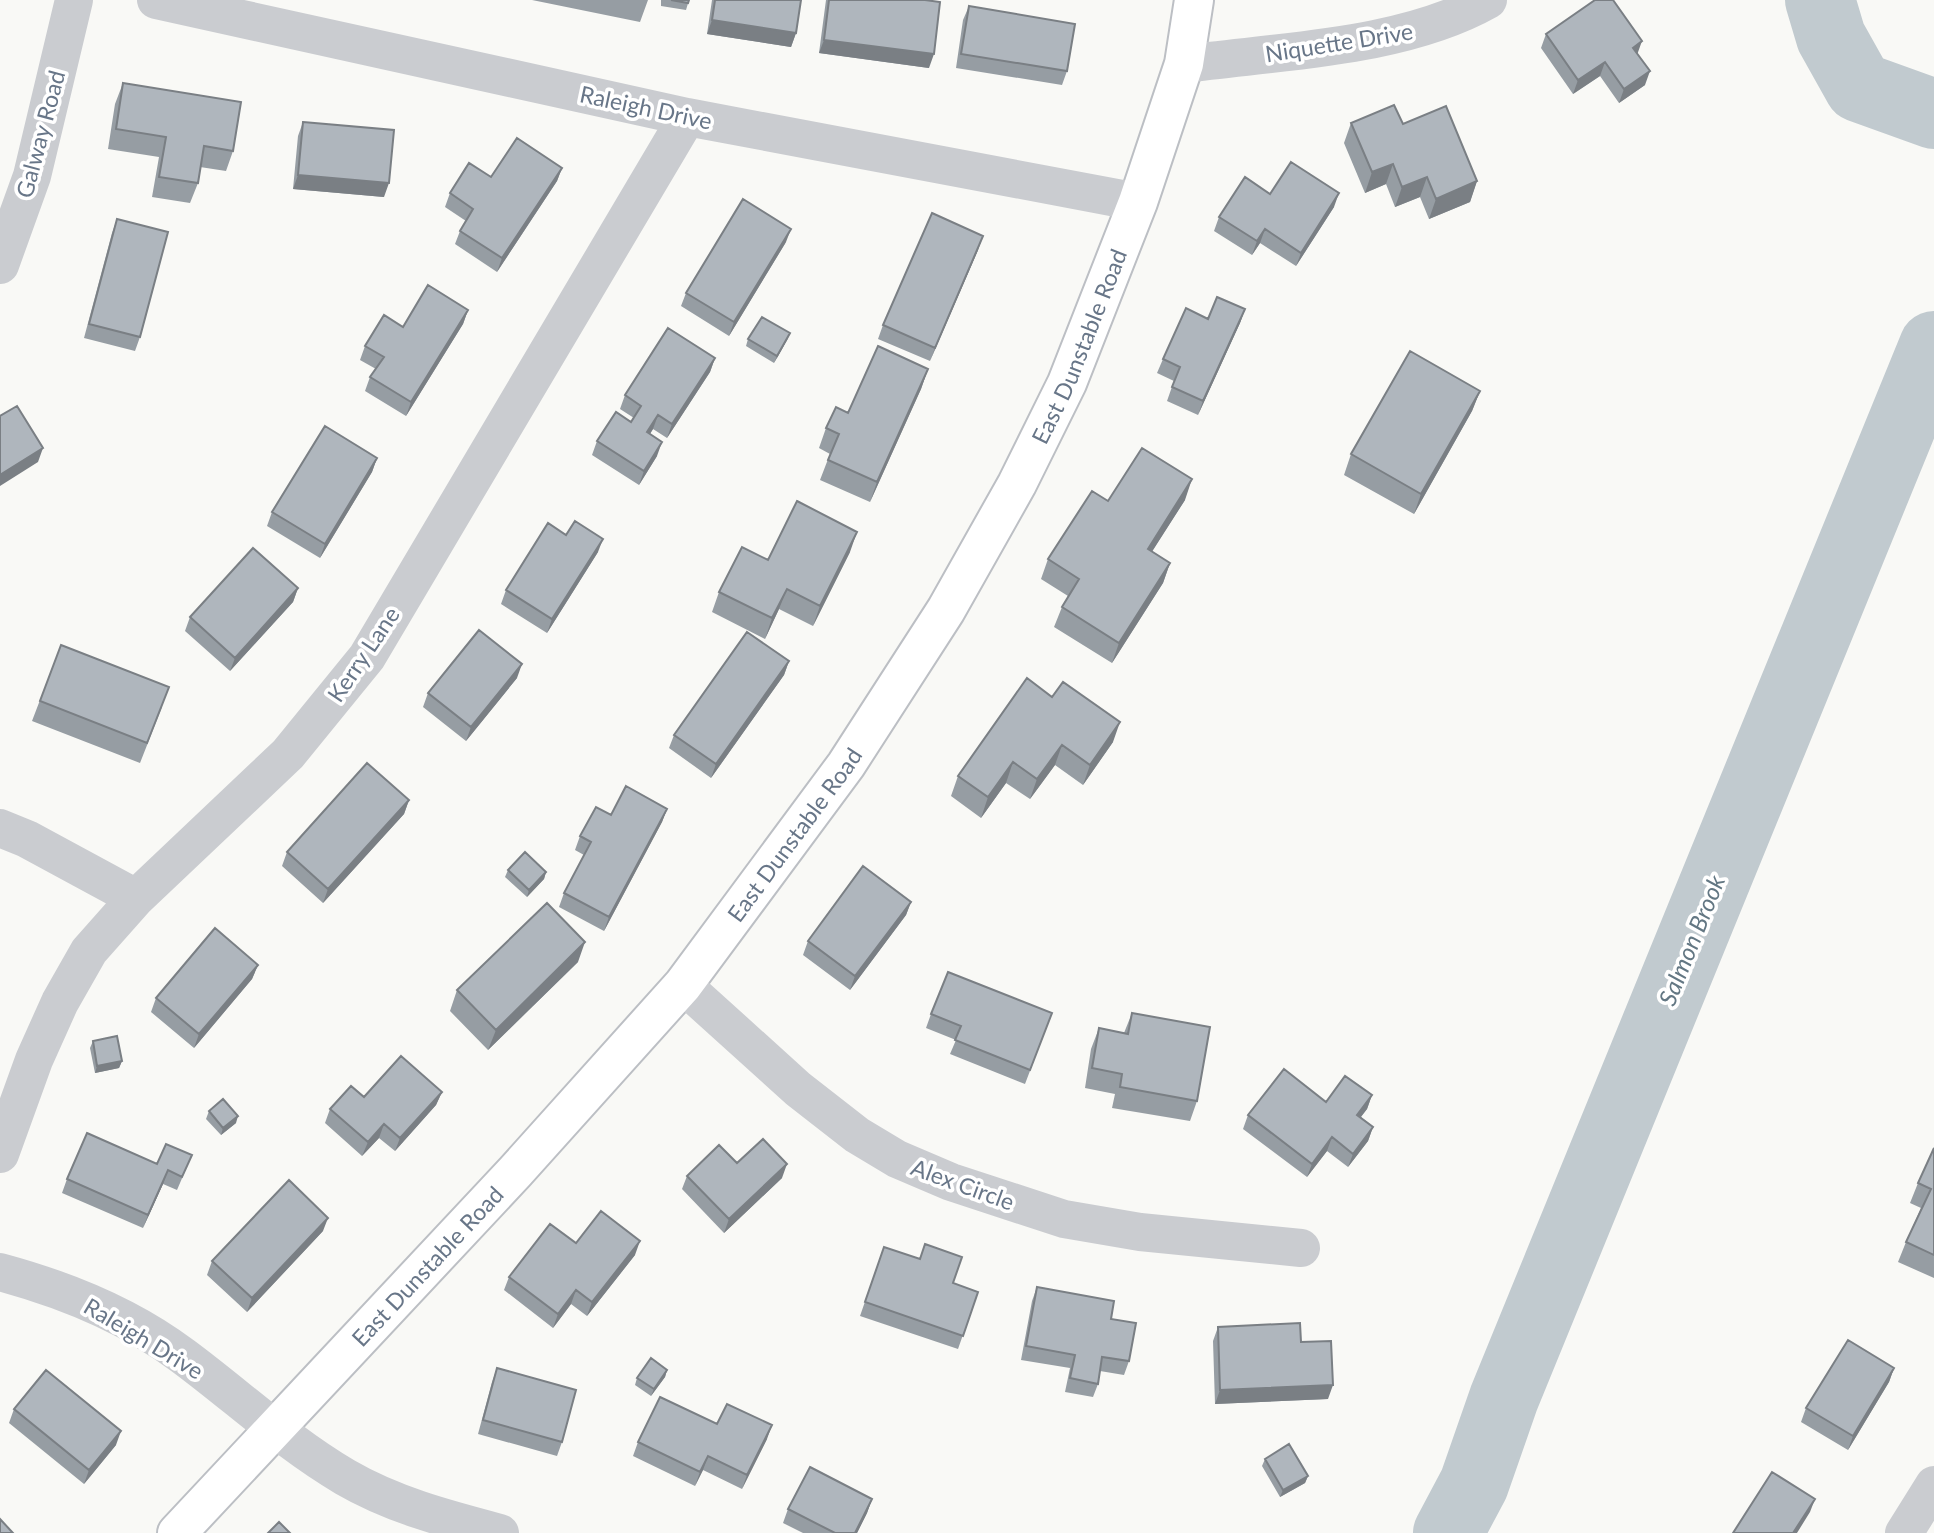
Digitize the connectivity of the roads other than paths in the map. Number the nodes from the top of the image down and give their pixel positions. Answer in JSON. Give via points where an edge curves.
{"nodes":[{"id":1,"x":74,"y":0,"type":"edge"},
{"id":2,"x":156,"y":0,"type":"edge"},
{"id":3,"x":1195,"y":0,"type":"edge"},
{"id":4,"x":1488,"y":0,"type":"edge"},
{"id":5,"x":1184,"y":64,"type":"junction"},
{"id":6,"x":687,"y":117,"type":"junction"},
{"id":7,"x":1138,"y":202,"type":"junction"},
{"id":8,"x":0,"y":265,"type":"edge"},
{"id":9,"x":0,"y":828,"type":"edge"},
{"id":10,"x":136,"y":898,"type":"junction"},
{"id":11,"x":683,"y":985,"type":"junction"},
{"id":12,"x":0,"y":1154,"type":"edge"},
{"id":13,"x":1301,"y":1248,"type":"dead end"},
{"id":14,"x":0,"y":1272,"type":"edge"},
{"id":15,"x":275,"y":1428,"type":"junction"},
{"id":16,"x":1934,"y":1485,"type":"edge"},
{"id":17,"x":177,"y":1533,"type":"edge"},
{"id":18,"x":500,"y":1533,"type":"edge"},
{"id":19,"x":1904,"y":1533,"type":"edge"}],
"edges":[{"from":1,"to":8,"type":"street","name":"Galway Road","via":[[32,176]]},
{"from":2,"to":6,"type":"street","name":"Raleigh Drive"},
{"from":3,"to":5,"type":"street","name":"East Dunstable Road"},
{"from":4,"to":5,"type":"street","name":"Niquette Drive","via":[[1412,33]]},
{"from":5,"to":7,"type":"street","name":"East Dunstable Road"},
{"from":6,"to":7,"type":"street","name":"Raleigh Drive"},
{"from":6,"to":10,"type":"street","name":"Kerry Lane","via":[[367,657],[288,754]]},
{"from":7,"to":11,"type":"street","name":"East Dunstable Road","via":[[1067,383],[946,610],[846,765]]},
{"from":9,"to":10,"type":"street"},
{"from":10,"to":12,"type":"street","name":"Kerry Lane","via":[[89,951],[60,1002]]},
{"from":11,"to":13,"type":"street","name":"Alex Circle","via":[[798,1089],[857,1135],[940,1178],[1064,1219],[1140,1233]]},
{"from":11,"to":15,"type":"street","name":"East Dunstable Road"},
{"from":14,"to":15,"type":"street","name":"Raleigh Drive","via":[[82,1300],[131,1325],[180,1354]]},
{"from":15,"to":17,"type":"street","name":"East Dunstable Road"},
{"from":15,"to":18,"type":"street","name":"Raleigh Drive","via":[[345,1477],[386,1497]]},
{"from":16,"to":19,"type":"street"}]}
